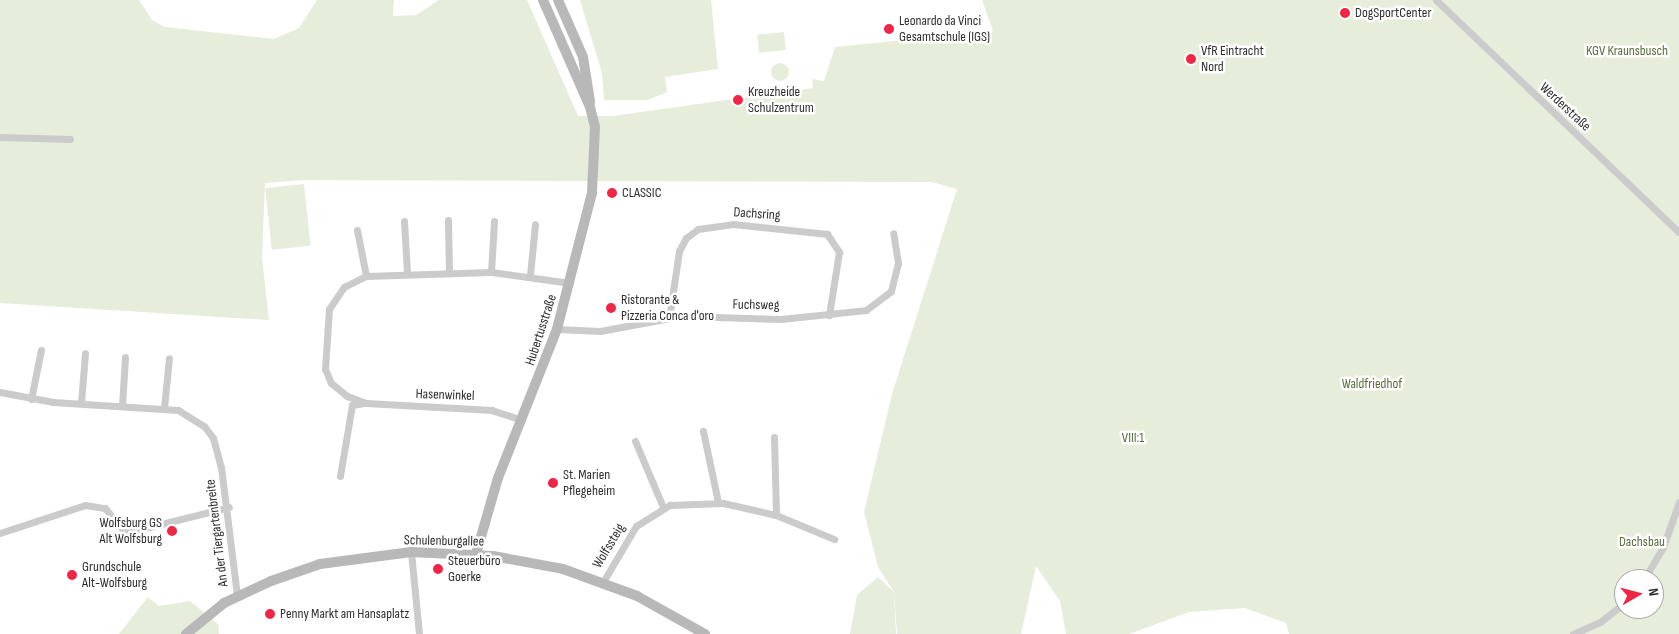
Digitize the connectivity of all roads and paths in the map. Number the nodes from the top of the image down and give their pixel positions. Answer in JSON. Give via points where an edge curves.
{"nodes":[{"id":1,"x":543,"y":0,"type":"edge"},
{"id":2,"x":558,"y":0,"type":"edge"},
{"id":3,"x":1436,"y":0,"type":"edge"},
{"id":4,"x":590,"y":107,"type":"junction"},
{"id":5,"x":0,"y":137,"type":"edge"},
{"id":6,"x":70,"y":139,"type":"dead end"},
{"id":7,"x":448,"y":220,"type":"dead end"},
{"id":8,"x":404,"y":221,"type":"dead end"},
{"id":9,"x":494,"y":221,"type":"dead end"},
{"id":10,"x":535,"y":224,"type":"dead end"},
{"id":11,"x":357,"y":230,"type":"dead end"},
{"id":12,"x":1679,"y":232,"type":"edge"},
{"id":13,"x":893,"y":233,"type":"dead end"},
{"id":14,"x":449,"y":271,"type":"junction"},
{"id":15,"x":491,"y":272,"type":"junction"},
{"id":16,"x":407,"y":273,"type":"junction"},
{"id":17,"x":530,"y":274,"type":"junction"},
{"id":18,"x":366,"y":276,"type":"junction"},
{"id":19,"x":570,"y":283,"type":"junction"},
{"id":20,"x":829,"y":315,"type":"junction"},
{"id":21,"x":669,"y":318,"type":"junction"},
{"id":22,"x":557,"y":329,"type":"junction"},
{"id":23,"x":41,"y":350,"type":"dead end"},
{"id":24,"x":85,"y":353,"type":"dead end"},
{"id":25,"x":125,"y":358,"type":"dead end"},
{"id":26,"x":169,"y":358,"type":"dead end"},
{"id":27,"x":0,"y":392,"type":"edge"},
{"id":28,"x":31,"y":399,"type":"junction"},
{"id":29,"x":81,"y":403,"type":"junction"},
{"id":30,"x":366,"y":403,"type":"junction"},
{"id":31,"x":122,"y":406,"type":"junction"},
{"id":32,"x":164,"y":408,"type":"junction"},
{"id":33,"x":522,"y":420,"type":"junction"},
{"id":34,"x":703,"y":430,"type":"dead end"},
{"id":35,"x":774,"y":437,"type":"dead end"},
{"id":36,"x":635,"y":441,"type":"dead end"},
{"id":37,"x":340,"y":476,"type":"dead end"},
{"id":38,"x":718,"y":502,"type":"junction"},
{"id":39,"x":1679,"y":502,"type":"edge"},
{"id":40,"x":228,"y":507,"type":"junction"},
{"id":41,"x":663,"y":507,"type":"junction"},
{"id":42,"x":776,"y":515,"type":"junction"},
{"id":43,"x":0,"y":533,"type":"edge"},
{"id":44,"x":834,"y":539,"type":"dead end"},
{"id":45,"x":411,"y":552,"type":"junction"},
{"id":46,"x":476,"y":554,"type":"junction"},
{"id":47,"x":1650,"y":569,"type":"edge"},
{"id":48,"x":603,"y":582,"type":"junction"},
{"id":49,"x":237,"y":596,"type":"junction"},
{"id":50,"x":1614,"y":611,"type":"edge"},
{"id":51,"x":186,"y":634,"type":"edge"},
{"id":52,"x":419,"y":634,"type":"edge"},
{"id":53,"x":705,"y":634,"type":"edge"},
{"id":54,"x":1573,"y":634,"type":"edge"}],
"edges":[{"from":1,"to":4,"type":"street","name":"Hubertusstraße"},
{"from":2,"to":4,"type":"street","name":"Hubertusstraße","via":[[583,57]]},
{"from":3,"to":12,"type":"street","name":"Werderstraße"},
{"from":4,"to":19,"type":"street","name":"Hubertusstraße","via":[[595,127],[592,193]]},
{"from":5,"to":6,"type":"street"},
{"from":7,"to":14,"type":"street"},
{"from":8,"to":16,"type":"street"},
{"from":9,"to":15,"type":"street"},
{"from":10,"to":17,"type":"street"},
{"from":11,"to":18,"type":"street"},
{"from":13,"to":20,"type":"street","name":"Fuchsweg","via":[[898,263],[890,291],[866,310]]},
{"from":14,"to":15,"type":"street","name":"Hasenwinkel"},
{"from":14,"to":16,"type":"street","name":"Hasenwinkel"},
{"from":15,"to":17,"type":"street","name":"Hasenwinkel"},
{"from":16,"to":18,"type":"street","name":"Hasenwinkel"},
{"from":17,"to":19,"type":"street","name":"Hasenwinkel"},
{"from":18,"to":30,"type":"street","name":"Hasenwinkel","via":[[336,296],[324,349],[331,383]]},
{"from":19,"to":22,"type":"street","name":"Hubertusstraße"},
{"from":20,"to":21,"type":"street","name":"Fuchsweg"},
{"from":20,"to":21,"type":"street","name":"Dachsring","via":[[839,252],[827,234],[733,224],[698,230],[686,238],[680,252]]},
{"from":21,"to":22,"type":"street","name":"Fuchsweg","via":[[600,331]]},
{"from":22,"to":33,"type":"street","name":"Hubertusstraße"},
{"from":23,"to":28,"type":"street"},
{"from":24,"to":29,"type":"street"},
{"from":25,"to":31,"type":"street"},
{"from":26,"to":32,"type":"street"},
{"from":27,"to":28,"type":"street","name":"An der Tiergartenbreite"},
{"from":28,"to":29,"type":"street","name":"An der Tiergartenbreite"},
{"from":29,"to":31,"type":"street","name":"An der Tiergartenbreite"},
{"from":30,"to":33,"type":"street","name":"Hasenwinkel","via":[[475,408]]},
{"from":30,"to":37,"type":"street","via":[[352,404]]},
{"from":31,"to":32,"type":"street","name":"An der Tiergartenbreite"},
{"from":32,"to":40,"type":"street","name":"An der Tiergartenbreite","via":[[191,415],[213,438]]},
{"from":33,"to":46,"type":"street","name":"Hubertusstraße","via":[[498,478]]},
{"from":34,"to":38,"type":"street"},
{"from":35,"to":42,"type":"street"},
{"from":36,"to":41,"type":"street"},
{"from":38,"to":41,"type":"street"},
{"from":38,"to":42,"type":"street"},
{"from":39,"to":47,"type":"street","via":[[1663,547]]},
{"from":40,"to":43,"type":"street","via":[[124,533],[105,508],[86,505]]},
{"from":40,"to":49,"type":"street","name":"An der Tiergartenbreite"},
{"from":41,"to":48,"type":"street","name":"Wolfssteig","via":[[628,536]]},
{"from":42,"to":44,"type":"street"},
{"from":45,"to":46,"type":"street","name":"Schulenburgallee"},
{"from":45,"to":49,"type":"street","name":"Schulenburgallee","via":[[320,564]]},
{"from":45,"to":52,"type":"street"},
{"from":46,"to":48,"type":"street","name":"Schulenburgallee","via":[[528,561]]},
{"from":48,"to":53,"type":"street","name":"Schulenburgallee"},
{"from":49,"to":51,"type":"street","name":"Schulenburgallee"},
{"from":50,"to":54,"type":"street","via":[[1600,622]]}]}
